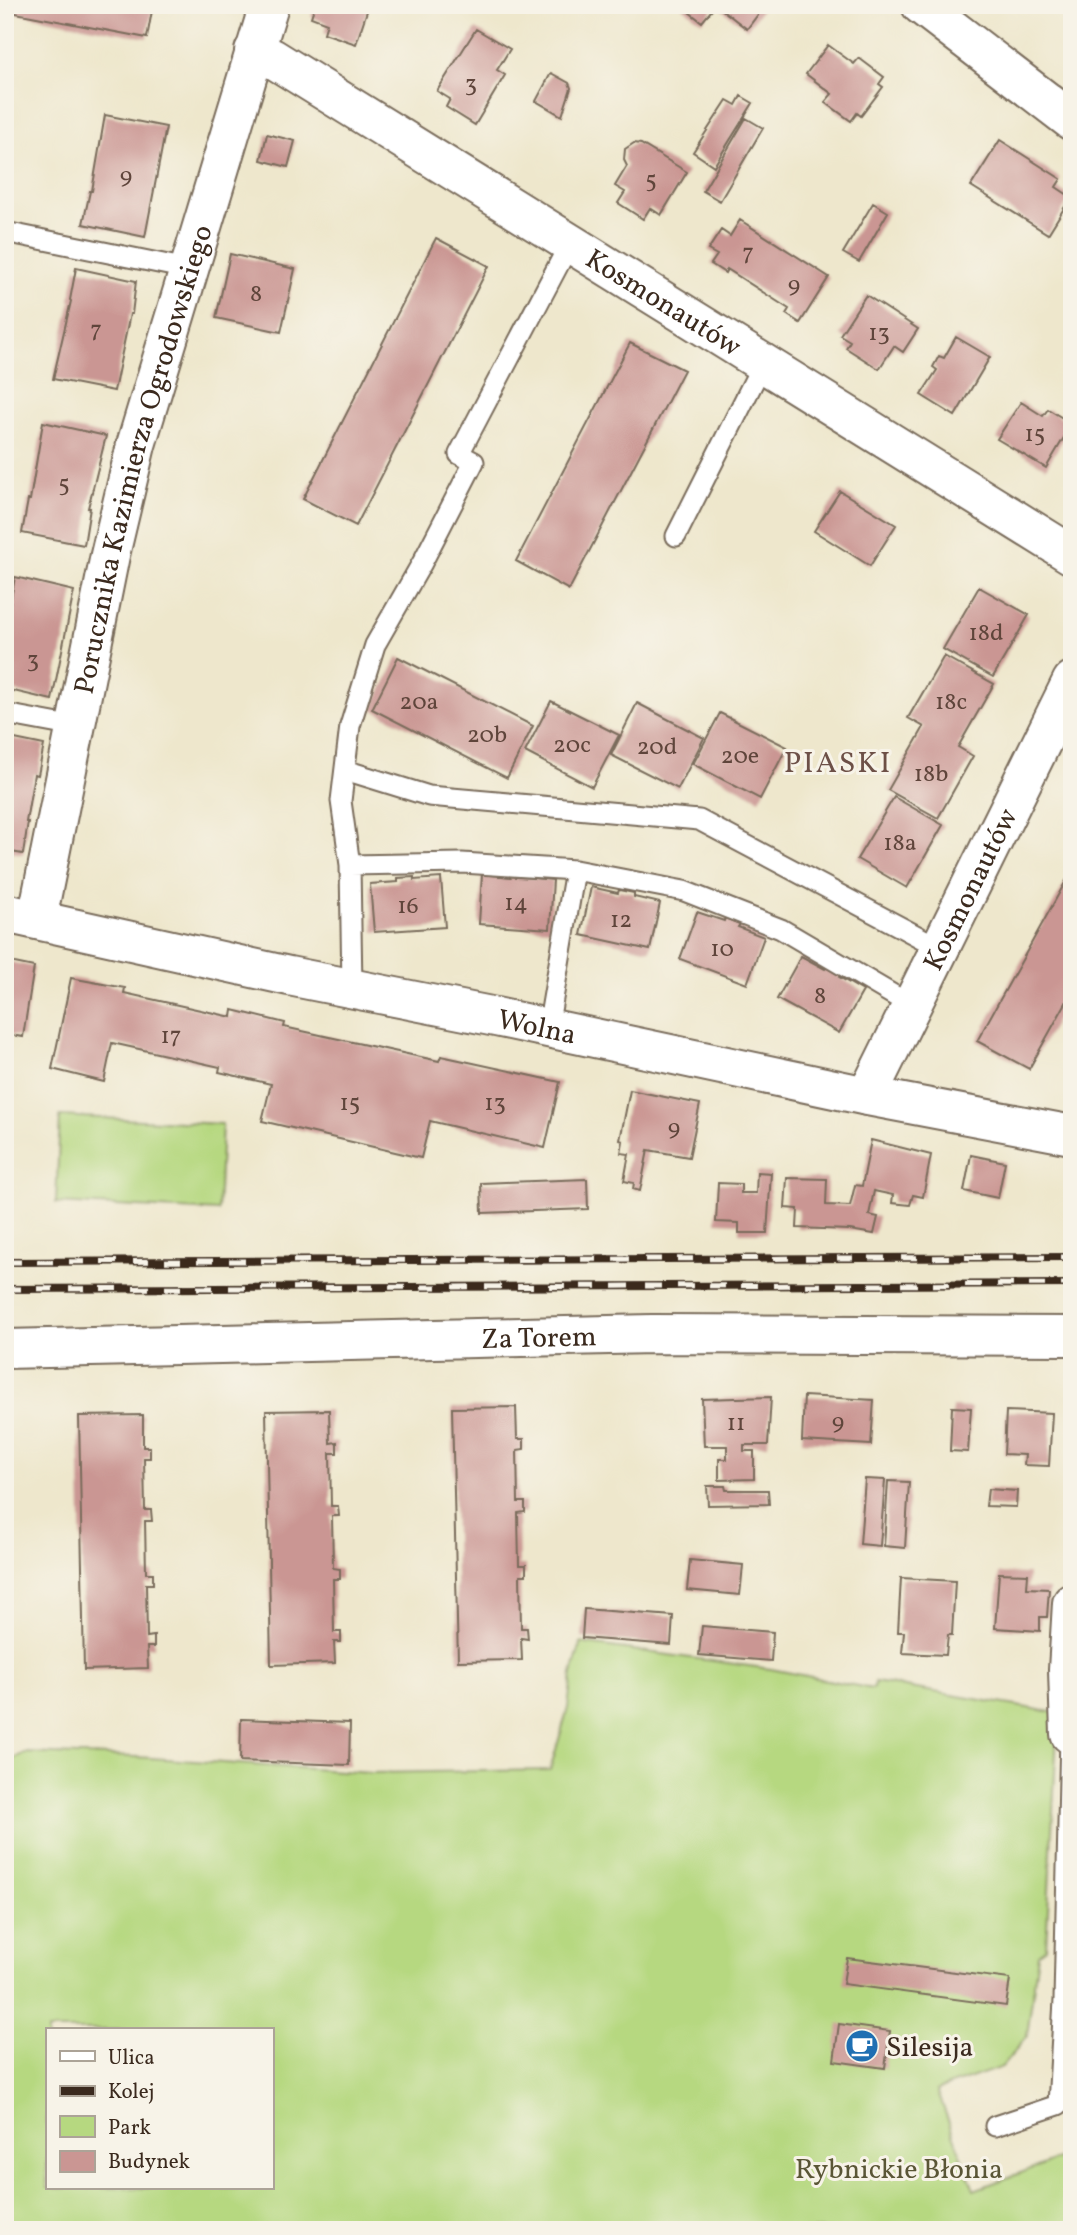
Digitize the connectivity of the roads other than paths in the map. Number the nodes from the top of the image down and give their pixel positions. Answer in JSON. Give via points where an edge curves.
{"nodes":[{"id":1,"x":269,"y":5,"type":"edge"},
{"id":2,"x":921,"y":5,"type":"edge"},
{"id":3,"x":254,"y":51,"type":"junction"},
{"id":4,"x":1072,"y":121,"type":"edge"},
{"id":5,"x":5,"y":232,"type":"edge"},
{"id":6,"x":570,"y":243,"type":"junction"},
{"id":7,"x":188,"y":269,"type":"junction"},
{"id":8,"x":764,"y":363,"type":"junction"},
{"id":9,"x":676,"y":536,"type":"dead end"},
{"id":10,"x":1072,"y":555,"type":"edge"},
{"id":11,"x":1072,"y":681,"type":"edge"},
{"id":12,"x":5,"y":714,"type":"edge"},
{"id":13,"x":75,"y":727,"type":"junction"},
{"id":14,"x":345,"y":770,"type":"junction"},
{"id":15,"x":350,"y":866,"type":"junction"},
{"id":16,"x":575,"y":870,"type":"junction"},
{"id":17,"x":21,"y":916,"type":"edge"},
{"id":18,"x":940,"y":948,"type":"junction"},
{"id":19,"x":352,"y":988,"type":"junction"},
{"id":20,"x":912,"y":1006,"type":"junction"},
{"id":21,"x":548,"y":1028,"type":"junction"},
{"id":22,"x":867,"y":1096,"type":"junction"},
{"id":23,"x":1072,"y":1135,"type":"edge"},
{"id":24,"x":1072,"y":1336,"type":"edge"},
{"id":25,"x":5,"y":1349,"type":"edge"},
{"id":26,"x":1072,"y":1603,"type":"edge"},
{"id":27,"x":1071,"y":1734,"type":"edge"},
{"id":28,"x":995,"y":2126,"type":"dead end"}],
"edges":[{"from":1,"to":3,"type":"street","name":"Porucznika Kazimierza Ogrodowskiego"},
{"from":2,"to":4,"type":"street"},
{"from":3,"to":6,"type":"street","name":"Kosmonautów"},
{"from":3,"to":7,"type":"street","name":"Porucznika Kazimierza Ogrodowskiego"},
{"from":5,"to":7,"type":"lane"},
{"from":6,"to":8,"type":"street","name":"Kosmonautów"},
{"from":6,"to":14,"type":"lane","via":[[459,454],[474,462],[375,645],[350,726]]},
{"from":7,"to":13,"type":"street","name":"Porucznika Kazimierza Ogrodowskiego","via":[[136,445]]},
{"from":8,"to":9,"type":"lane"},
{"from":8,"to":10,"type":"street","name":"Kosmonautów"},
{"from":11,"to":18,"type":"street","name":"Kosmonautów"},
{"from":12,"to":13,"type":"lane"},
{"from":13,"to":17,"type":"street","name":"Porucznika Kazimierza Ogrodowskiego"},
{"from":14,"to":15,"type":"lane","via":[[341,801]]},
{"from":14,"to":18,"type":"lane","via":[[429,796],[699,820]]},
{"from":15,"to":16,"type":"lane","via":[[462,863]]},
{"from":15,"to":19,"type":"lane"},
{"from":16,"to":20,"type":"lane","via":[[684,891],[781,929]]},
{"from":16,"to":21,"type":"lane"},
{"from":17,"to":19,"type":"street","name":"Wolna"},
{"from":18,"to":20,"type":"street","name":"Kosmonautów"},
{"from":19,"to":21,"type":"street","name":"Wolna"},
{"from":20,"to":22,"type":"street","name":"Kosmonautów"},
{"from":21,"to":22,"type":"street","name":"Wolna"},
{"from":22,"to":23,"type":"street","name":"Wolna"},
{"from":24,"to":25,"type":"street","name":"Za Torem","via":[[652,1334]]},
{"from":26,"to":27,"type":"street"},
{"from":27,"to":28,"type":"lane","via":[[1058,2105]]}]}
